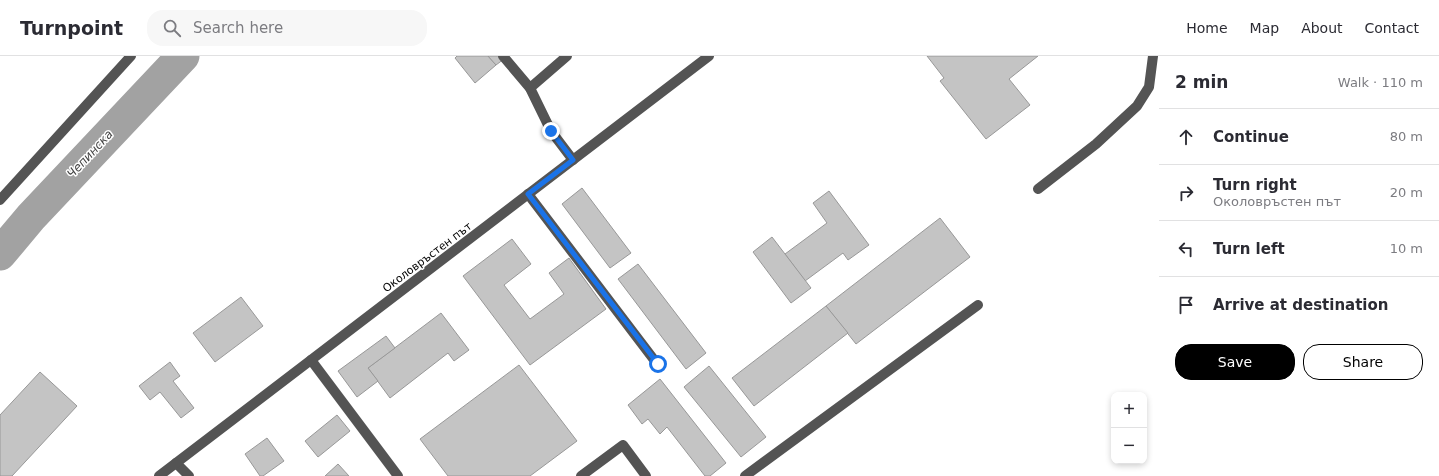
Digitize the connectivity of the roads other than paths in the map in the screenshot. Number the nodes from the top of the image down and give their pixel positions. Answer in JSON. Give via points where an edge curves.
{"nodes":[{"id":1,"x":131,"y":56,"type":"edge"},
{"id":2,"x":503,"y":56,"type":"edge"},
{"id":3,"x":567,"y":56,"type":"edge"},
{"id":4,"x":709,"y":56,"type":"edge"},
{"id":5,"x":1153,"y":56,"type":"edge"},
{"id":6,"x":530,"y":88,"type":"junction"},
{"id":7,"x":573,"y":160,"type":"junction"},
{"id":8,"x":1038,"y":189,"type":"dead end"},
{"id":9,"x":528,"y":194,"type":"junction"},
{"id":10,"x":0,"y":200,"type":"edge"},
{"id":11,"x":978,"y":304,"type":"dead end"},
{"id":12,"x":311,"y":360,"type":"junction"},
{"id":13,"x":658,"y":364,"type":"dead end"},
{"id":14,"x":176,"y":463,"type":"junction"},
{"id":15,"x":159,"y":476,"type":"edge"},
{"id":16,"x":190,"y":476,"type":"edge"},
{"id":17,"x":398,"y":476,"type":"edge"},
{"id":18,"x":581,"y":476,"type":"edge"},
{"id":19,"x":646,"y":476,"type":"edge"},
{"id":20,"x":745,"y":476,"type":"edge"}],
"edges":[{"from":1,"to":10,"type":"street"},
{"from":2,"to":6,"type":"street"},
{"from":3,"to":6,"type":"street"},
{"from":4,"to":7,"type":"street","name":"Околовръстен път"},
{"from":5,"to":8,"type":"street","via":[[1149,87],[1137,106],[1096,144]]},
{"from":6,"to":7,"type":"street","via":[[551,131]]},
{"from":7,"to":9,"type":"street","name":"Околовръстен път"},
{"from":9,"to":12,"type":"street","name":"Околовръстен път"},
{"from":9,"to":13,"type":"street"},
{"from":11,"to":20,"type":"street"},
{"from":12,"to":14,"type":"street","name":"Околовръстен път"},
{"from":12,"to":17,"type":"street"},
{"from":14,"to":15,"type":"street","name":"Околовръстен път"},
{"from":14,"to":16,"type":"street"},
{"from":18,"to":19,"type":"street","via":[[623,445]]}]}
